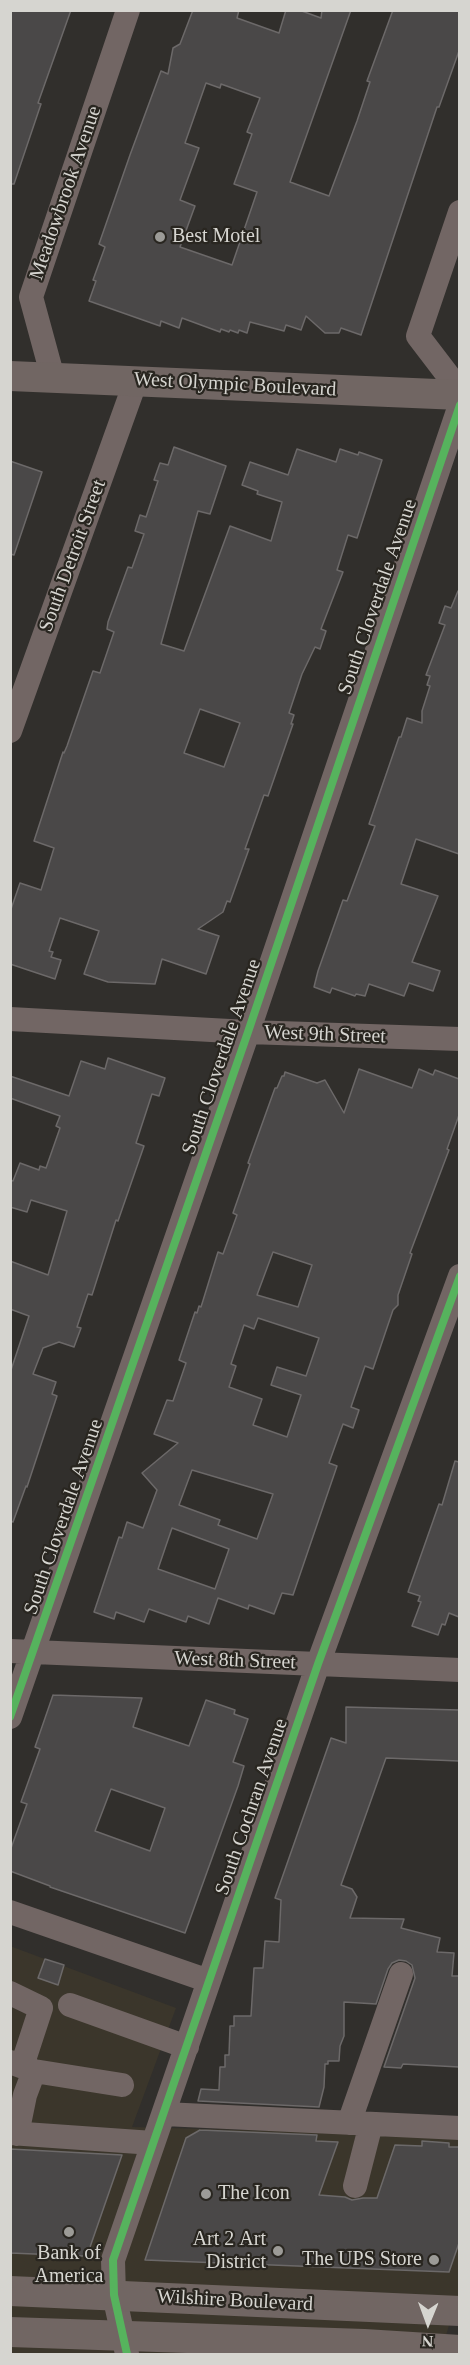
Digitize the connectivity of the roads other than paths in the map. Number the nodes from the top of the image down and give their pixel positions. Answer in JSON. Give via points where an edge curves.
{"nodes":[{"id":1,"x":128,"y":10,"type":"edge"},
{"id":2,"x":459,"y":212,"type":"edge"},
{"id":3,"x":10,"y":376,"type":"edge"},
{"id":4,"x":53,"y":378,"type":"junction"},
{"id":5,"x":136,"y":380,"type":"junction"},
{"id":6,"x":459,"y":393,"type":"edge"},
{"id":7,"x":459,"y":405,"type":"edge"},
{"id":8,"x":10,"y":732,"type":"edge"},
{"id":9,"x":10,"y":1019,"type":"edge"},
{"id":10,"x":248,"y":1032,"type":"junction"},
{"id":11,"x":459,"y":1039,"type":"edge"},
{"id":12,"x":459,"y":1276,"type":"edge"},
{"id":13,"x":10,"y":1651,"type":"edge"},
{"id":14,"x":35,"y":1652,"type":"junction"},
{"id":15,"x":318,"y":1664,"type":"junction"},
{"id":16,"x":459,"y":1670,"type":"edge"},
{"id":17,"x":10,"y":1717,"type":"edge"},
{"id":18,"x":10,"y":1912,"type":"edge"},
{"id":19,"x":401,"y":1974,"type":"dead end"},
{"id":20,"x":209,"y":1982,"type":"junction"},
{"id":21,"x":10,"y":1994,"type":"edge"},
{"id":22,"x":70,"y":2006,"type":"dead end"},
{"id":23,"x":187,"y":2047,"type":"junction"},
{"id":24,"x":22,"y":2066,"type":"edge"},
{"id":25,"x":122,"y":2085,"type":"dead end"},
{"id":26,"x":164,"y":2114,"type":"junction"},
{"id":27,"x":360,"y":2124,"type":"junction"},
{"id":28,"x":459,"y":2128,"type":"edge"},
{"id":29,"x":14,"y":2134,"type":"edge"},
{"id":30,"x":153,"y":2143,"type":"junction"},
{"id":31,"x":355,"y":2186,"type":"dead end"},
{"id":32,"x":10,"y":2291,"type":"edge"},
{"id":33,"x":114,"y":2295,"type":"junction"},
{"id":34,"x":459,"y":2311,"type":"edge"},
{"id":35,"x":10,"y":2332,"type":"edge"},
{"id":36,"x":125,"y":2345,"type":"edge"},
{"id":37,"x":459,"y":2350,"type":"edge"}],
"edges":[{"from":1,"to":4,"type":"street","name":"Meadowbrook Avenue","via":[[31,297]]},
{"from":2,"to":6,"type":"street","via":[[418,336]]},
{"from":3,"to":4,"type":"main road","name":"West Olympic Boulevard"},
{"from":4,"to":5,"type":"main road","name":"West Olympic Boulevard"},
{"from":5,"to":6,"type":"main road","name":"West Olympic Boulevard"},
{"from":5,"to":8,"type":"street","name":"South Detroit Street"},
{"from":7,"to":10,"type":"street","name":"South Cloverdale Avenue"},
{"from":9,"to":10,"type":"street","name":"West 9th Street"},
{"from":10,"to":11,"type":"street","name":"West 9th Street"},
{"from":10,"to":14,"type":"street","name":"South Cloverdale Avenue"},
{"from":12,"to":15,"type":"street","name":"South Cochran Avenue"},
{"from":13,"to":14,"type":"street","name":"West 8th Street"},
{"from":14,"to":15,"type":"street","name":"West 8th Street"},
{"from":14,"to":17,"type":"street","name":"South Cloverdale Avenue"},
{"from":15,"to":16,"type":"street","name":"West 8th Street"},
{"from":15,"to":20,"type":"street","name":"South Cochran Avenue"},
{"from":18,"to":20,"type":"street"},
{"from":19,"to":27,"type":"street"},
{"from":20,"to":23,"type":"street","name":"South Cochran Avenue"},
{"from":21,"to":24,"type":"street","via":[[41,2008]]},
{"from":22,"to":23,"type":"street"},
{"from":23,"to":26,"type":"street","name":"South Cochran Avenue"},
{"from":24,"to":25,"type":"street"},
{"from":24,"to":29,"type":"street","via":[[25,2095]]},
{"from":26,"to":27,"type":"street"},
{"from":26,"to":30,"type":"street","name":"South Cochran Avenue"},
{"from":27,"to":28,"type":"street"},
{"from":27,"to":31,"type":"street"},
{"from":29,"to":30,"type":"street"},
{"from":30,"to":33,"type":"street","name":"South Cochran Avenue","via":[[113,2260]]},
{"from":32,"to":33,"type":"main road","name":"Wilshire Boulevard"},
{"from":33,"to":34,"type":"main road","name":"Wilshire Boulevard"},
{"from":33,"to":36,"type":"street","name":"South Cochran Avenue"},
{"from":35,"to":36,"type":"main road","name":"Wilshire Boulevard"},
{"from":36,"to":37,"type":"main road","name":"Wilshire Boulevard"}]}
